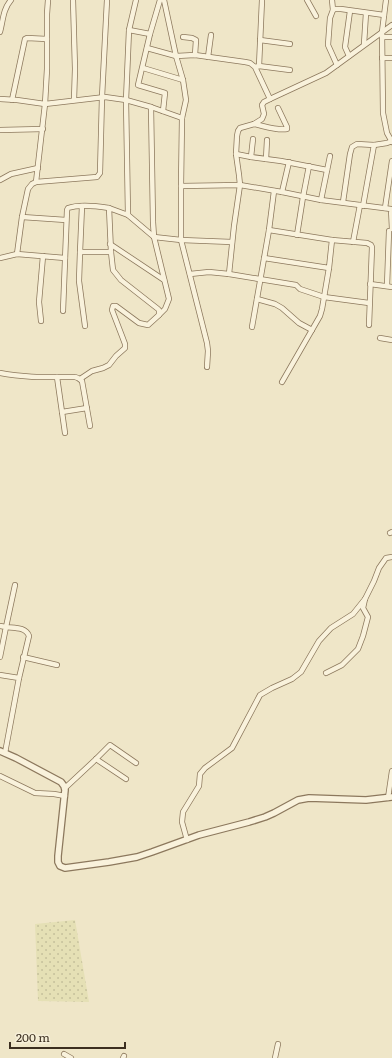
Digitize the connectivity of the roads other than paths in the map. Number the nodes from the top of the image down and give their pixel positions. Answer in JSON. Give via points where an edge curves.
{"nodes":[{"id":1,"x":11,"y":0,"type":"edge"},
{"id":2,"x":48,"y":0,"type":"edge"},
{"id":3,"x":73,"y":0,"type":"edge"},
{"id":4,"x":106,"y":0,"type":"edge"},
{"id":5,"x":136,"y":0,"type":"edge"},
{"id":6,"x":160,"y":0,"type":"edge"},
{"id":7,"x":164,"y":0,"type":"edge"},
{"id":8,"x":262,"y":0,"type":"edge"},
{"id":9,"x":307,"y":0,"type":"edge"},
{"id":10,"x":332,"y":0,"type":"edge"},
{"id":11,"x":386,"y":0,"type":"edge"},
{"id":12,"x":333,"y":10,"type":"junction"},
{"id":13,"x":350,"y":11,"type":"junction"},
{"id":14,"x":366,"y":13,"type":"junction"},
{"id":15,"x":384,"y":15,"type":"junction"},
{"id":16,"x":316,"y":16,"type":"dead end"},
{"id":17,"x":392,"y":25,"type":"edge"},
{"id":18,"x":129,"y":30,"type":"junction"},
{"id":19,"x":0,"y":32,"type":"edge"},
{"id":20,"x":150,"y":34,"type":"junction"},
{"id":21,"x":382,"y":34,"type":"junction"},
{"id":22,"x":211,"y":35,"type":"dead end"},
{"id":23,"x":184,"y":37,"type":"dead end"},
{"id":24,"x":392,"y":37,"type":"edge"},
{"id":25,"x":47,"y":39,"type":"junction"},
{"id":26,"x":260,"y":40,"type":"junction"},
{"id":27,"x":290,"y":44,"type":"dead end"},
{"id":28,"x":364,"y":44,"type":"junction"},
{"id":29,"x":146,"y":48,"type":"junction"},
{"id":30,"x":176,"y":56,"type":"junction"},
{"id":31,"x":196,"y":56,"type":"junction"},
{"id":32,"x":349,"y":56,"type":"junction"},
{"id":33,"x":208,"y":57,"type":"junction"},
{"id":34,"x":382,"y":58,"type":"junction"},
{"id":35,"x":392,"y":58,"type":"edge"},
{"id":36,"x":337,"y":65,"type":"junction"},
{"id":37,"x":257,"y":67,"type":"junction"},
{"id":38,"x":143,"y":68,"type":"junction"},
{"id":39,"x":290,"y":70,"type":"dead end"},
{"id":40,"x":183,"y":80,"type":"junction"},
{"id":41,"x":102,"y":97,"type":"junction"},
{"id":42,"x":0,"y":99,"type":"edge"},
{"id":43,"x":270,"y":99,"type":"junction"},
{"id":44,"x":12,"y":100,"type":"junction"},
{"id":45,"x":74,"y":100,"type":"junction"},
{"id":46,"x":126,"y":100,"type":"junction"},
{"id":47,"x":45,"y":104,"type":"junction"},
{"id":48,"x":151,"y":107,"type":"junction"},
{"id":49,"x":278,"y":108,"type":"dead end"},
{"id":50,"x":163,"y":110,"type":"junction"},
{"id":51,"x":182,"y":118,"type":"junction"},
{"id":52,"x":254,"y":124,"type":"junction"},
{"id":53,"x":42,"y":129,"type":"junction"},
{"id":54,"x":0,"y":130,"type":"edge"},
{"id":55,"x":254,"y":139,"type":"dead end"},
{"id":56,"x":267,"y":140,"type":"dead end"},
{"id":57,"x":392,"y":141,"type":"edge"},
{"id":58,"x":374,"y":144,"type":"junction"},
{"id":59,"x":236,"y":154,"type":"junction"},
{"id":60,"x":330,"y":156,"type":"dead end"},
{"id":61,"x":251,"y":157,"type":"junction"},
{"id":62,"x":266,"y":159,"type":"junction"},
{"id":63,"x":392,"y":161,"type":"edge"},
{"id":64,"x":289,"y":162,"type":"junction"},
{"id":65,"x":309,"y":166,"type":"junction"},
{"id":66,"x":38,"y":168,"type":"junction"},
{"id":67,"x":327,"y":170,"type":"junction"},
{"id":68,"x":0,"y":180,"type":"edge"},
{"id":69,"x":36,"y":182,"type":"junction"},
{"id":70,"x":240,"y":185,"type":"junction"},
{"id":71,"x":181,"y":186,"type":"junction"},
{"id":72,"x":274,"y":191,"type":"junction"},
{"id":73,"x":282,"y":192,"type":"junction"},
{"id":74,"x":303,"y":197,"type":"junction"},
{"id":75,"x":321,"y":200,"type":"junction"},
{"id":76,"x":343,"y":202,"type":"junction"},
{"id":77,"x":361,"y":205,"type":"junction"},
{"id":78,"x":82,"y":206,"type":"junction"},
{"id":79,"x":109,"y":208,"type":"junction"},
{"id":80,"x":385,"y":208,"type":"junction"},
{"id":81,"x":128,"y":214,"type":"junction"},
{"id":82,"x":22,"y":217,"type":"junction"},
{"id":83,"x":66,"y":220,"type":"junction"},
{"id":84,"x":269,"y":230,"type":"junction"},
{"id":85,"x":390,"y":230,"type":"edge"},
{"id":86,"x":297,"y":235,"type":"junction"},
{"id":87,"x":154,"y":237,"type":"junction"},
{"id":88,"x":181,"y":240,"type":"junction"},
{"id":89,"x":332,"y":240,"type":"junction"},
{"id":90,"x":232,"y":242,"type":"junction"},
{"id":91,"x":353,"y":242,"type":"junction"},
{"id":92,"x":110,"y":244,"type":"junction"},
{"id":93,"x":80,"y":252,"type":"junction"},
{"id":94,"x":111,"y":252,"type":"junction"},
{"id":95,"x":17,"y":254,"type":"junction"},
{"id":96,"x":44,"y":256,"type":"junction"},
{"id":97,"x":0,"y":258,"type":"edge"},
{"id":98,"x":65,"y":258,"type":"junction"},
{"id":99,"x":264,"y":258,"type":"junction"},
{"id":100,"x":329,"y":268,"type":"junction"},
{"id":101,"x":190,"y":274,"type":"junction"},
{"id":102,"x":229,"y":274,"type":"junction"},
{"id":103,"x":164,"y":280,"type":"junction"},
{"id":104,"x":260,"y":280,"type":"junction"},
{"id":105,"x":370,"y":284,"type":"junction"},
{"id":106,"x":389,"y":287,"type":"edge"},
{"id":107,"x":324,"y":297,"type":"junction"},
{"id":108,"x":257,"y":299,"type":"junction"},
{"id":109,"x":369,"y":303,"type":"junction"},
{"id":110,"x":64,"y":311,"type":"dead end"},
{"id":111,"x":159,"y":315,"type":"junction"},
{"id":112,"x":41,"y":321,"type":"dead end"},
{"id":113,"x":369,"y":325,"type":"dead end"},
{"id":114,"x":85,"y":326,"type":"dead end"},
{"id":115,"x":252,"y":327,"type":"dead end"},
{"id":116,"x":312,"y":330,"type":"junction"},
{"id":117,"x":380,"y":338,"type":"dead end"},
{"id":118,"x":392,"y":340,"type":"edge"},
{"id":119,"x":207,"y":367,"type":"dead end"},
{"id":120,"x":0,"y":373,"type":"edge"},
{"id":121,"x":57,"y":377,"type":"junction"},
{"id":122,"x":80,"y":379,"type":"junction"},
{"id":123,"x":282,"y":382,"type":"dead end"},
{"id":124,"x":87,"y":408,"type":"junction"},
{"id":125,"x":62,"y":412,"type":"junction"},
{"id":126,"x":90,"y":426,"type":"dead end"},
{"id":127,"x":65,"y":433,"type":"dead end"},
{"id":128,"x":392,"y":557,"type":"edge"},
{"id":129,"x":15,"y":585,"type":"dead end"},
{"id":130,"x":365,"y":599,"type":"junction"},
{"id":131,"x":0,"y":626,"type":"edge"},
{"id":132,"x":6,"y":627,"type":"junction"},
{"id":133,"x":0,"y":657,"type":"edge"},
{"id":134,"x":23,"y":657,"type":"junction"},
{"id":135,"x":57,"y":665,"type":"dead end"},
{"id":136,"x":326,"y":673,"type":"dead end"},
{"id":137,"x":0,"y":675,"type":"edge"},
{"id":138,"x":19,"y":678,"type":"junction"},
{"id":139,"x":3,"y":752,"type":"edge"},
{"id":140,"x":96,"y":759,"type":"junction"},
{"id":141,"x":136,"y":763,"type":"dead end"},
{"id":142,"x":392,"y":770,"type":"edge"},
{"id":143,"x":0,"y":776,"type":"edge"},
{"id":144,"x":126,"y":780,"type":"dead end"},
{"id":145,"x":65,"y":788,"type":"junction"},
{"id":146,"x":65,"y":796,"type":"junction"},
{"id":147,"x":390,"y":798,"type":"edge"},
{"id":148,"x":187,"y":840,"type":"junction"},
{"id":149,"x":278,"y":1044,"type":"dead end"},
{"id":150,"x":64,"y":1054,"type":"dead end"},
{"id":151,"x":71,"y":1058,"type":"edge"},
{"id":152,"x":275,"y":1058,"type":"edge"}],
"edges":[{"from":1,"to":19,"type":"street","via":[[5,8]]},
{"from":2,"to":25,"type":"street"},
{"from":3,"to":45,"type":"street"},
{"from":4,"to":41,"type":"street"},
{"from":5,"to":18,"type":"street"},
{"from":6,"to":20,"type":"street"},
{"from":7,"to":30,"type":"street"},
{"from":8,"to":26,"type":"street"},
{"from":9,"to":16,"type":"street"},
{"from":10,"to":12,"type":"street"},
{"from":11,"to":15,"type":"street"},
{"from":12,"to":13,"type":"street"},
{"from":12,"to":36,"type":"street","via":[[328,45]]},
{"from":13,"to":14,"type":"street"},
{"from":13,"to":32,"type":"street","via":[[345,47]]},
{"from":14,"to":15,"type":"street"},
{"from":14,"to":28,"type":"street"},
{"from":15,"to":21,"type":"street"},
{"from":17,"to":21,"type":"street"},
{"from":18,"to":20,"type":"street"},
{"from":18,"to":46,"type":"street"},
{"from":20,"to":29,"type":"street"},
{"from":21,"to":24,"type":"street"},
{"from":21,"to":28,"type":"street"},
{"from":21,"to":34,"type":"street"},
{"from":22,"to":33,"type":"street"},
{"from":23,"to":31,"type":"street","via":[[196,40]]},
{"from":25,"to":44,"type":"street","via":[[25,39]]},
{"from":25,"to":47,"type":"street"},
{"from":26,"to":27,"type":"street"},
{"from":26,"to":37,"type":"street"},
{"from":28,"to":32,"type":"street"},
{"from":29,"to":30,"type":"street"},
{"from":29,"to":38,"type":"street"},
{"from":30,"to":31,"type":"street"},
{"from":30,"to":40,"type":"street"},
{"from":31,"to":33,"type":"street"},
{"from":32,"to":36,"type":"street"},
{"from":33,"to":37,"type":"street","via":[[245,62]]},
{"from":34,"to":35,"type":"street"},
{"from":34,"to":57,"type":"street","via":[[383,113],[387,133]]},
{"from":36,"to":43,"type":"street","via":[[326,73]]},
{"from":37,"to":39,"type":"street"},
{"from":37,"to":43,"type":"street"},
{"from":38,"to":40,"type":"street"},
{"from":38,"to":50,"type":"street","via":[[138,85],[165,93]]},
{"from":40,"to":51,"type":"street","via":[[186,100]]},
{"from":41,"to":45,"type":"street"},
{"from":41,"to":46,"type":"street"},
{"from":41,"to":69,"type":"street","via":[[99,176]]},
{"from":42,"to":44,"type":"street"},
{"from":43,"to":52,"type":"street","via":[[262,105],[262,119]]},
{"from":44,"to":47,"type":"street"},
{"from":45,"to":47,"type":"street"},
{"from":46,"to":48,"type":"street"},
{"from":46,"to":81,"type":"street"},
{"from":47,"to":53,"type":"street"},
{"from":48,"to":50,"type":"street"},
{"from":48,"to":87,"type":"street"},
{"from":49,"to":52,"type":"street","via":[[287,130]]},
{"from":50,"to":51,"type":"street"},
{"from":51,"to":71,"type":"street"},
{"from":52,"to":59,"type":"street","via":[[242,126],[238,131]]},
{"from":53,"to":54,"type":"street"},
{"from":53,"to":66,"type":"street"},
{"from":55,"to":61,"type":"street"},
{"from":56,"to":62,"type":"street"},
{"from":57,"to":58,"type":"street"},
{"from":58,"to":76,"type":"street","via":[[357,144],[351,149]]},
{"from":58,"to":77,"type":"street"},
{"from":59,"to":61,"type":"street"},
{"from":59,"to":70,"type":"street"},
{"from":60,"to":67,"type":"street"},
{"from":61,"to":62,"type":"street"},
{"from":62,"to":64,"type":"street"},
{"from":63,"to":80,"type":"street"},
{"from":64,"to":65,"type":"street"},
{"from":64,"to":73,"type":"street"},
{"from":65,"to":67,"type":"street"},
{"from":65,"to":74,"type":"street"},
{"from":66,"to":68,"type":"street","via":[[11,174]]},
{"from":66,"to":69,"type":"street"},
{"from":67,"to":75,"type":"street"},
{"from":69,"to":82,"type":"street","via":[[30,186]]},
{"from":70,"to":71,"type":"street"},
{"from":70,"to":72,"type":"street"},
{"from":70,"to":90,"type":"street"},
{"from":71,"to":88,"type":"street"},
{"from":72,"to":73,"type":"street"},
{"from":72,"to":84,"type":"street"},
{"from":73,"to":74,"type":"street"},
{"from":74,"to":75,"type":"street"},
{"from":74,"to":86,"type":"street"},
{"from":75,"to":76,"type":"street"},
{"from":76,"to":77,"type":"street"},
{"from":77,"to":80,"type":"street"},
{"from":77,"to":91,"type":"street"},
{"from":78,"to":79,"type":"street"},
{"from":78,"to":83,"type":"street","via":[[68,208]]},
{"from":78,"to":93,"type":"street"},
{"from":79,"to":81,"type":"street"},
{"from":79,"to":92,"type":"street"},
{"from":80,"to":85,"type":"street","via":[[390,209]]},
{"from":81,"to":87,"type":"street"},
{"from":82,"to":83,"type":"street"},
{"from":82,"to":95,"type":"street"},
{"from":83,"to":98,"type":"street"},
{"from":84,"to":86,"type":"street"},
{"from":84,"to":99,"type":"street"},
{"from":85,"to":106,"type":"street"},
{"from":86,"to":89,"type":"street"},
{"from":87,"to":88,"type":"street"},
{"from":87,"to":103,"type":"street"},
{"from":88,"to":90,"type":"street"},
{"from":88,"to":101,"type":"street"},
{"from":89,"to":91,"type":"street"},
{"from":89,"to":100,"type":"street"},
{"from":90,"to":102,"type":"street"},
{"from":91,"to":105,"type":"street","via":[[367,243],[372,247]]},
{"from":92,"to":94,"type":"street"},
{"from":92,"to":103,"type":"street"},
{"from":93,"to":94,"type":"street"},
{"from":93,"to":114,"type":"street"},
{"from":94,"to":111,"type":"street","via":[[113,270],[118,277],[158,309]]},
{"from":95,"to":96,"type":"street"},
{"from":95,"to":97,"type":"street"},
{"from":96,"to":98,"type":"street"},
{"from":96,"to":112,"type":"street","via":[[39,302]]},
{"from":98,"to":110,"type":"street"},
{"from":99,"to":100,"type":"street"},
{"from":99,"to":104,"type":"street"},
{"from":100,"to":107,"type":"street"},
{"from":101,"to":102,"type":"street"},
{"from":101,"to":119,"type":"street","via":[[207,343]]},
{"from":102,"to":104,"type":"street"},
{"from":103,"to":111,"type":"street","via":[[169,299]]},
{"from":104,"to":107,"type":"street","via":[[296,285],[300,289]]},
{"from":104,"to":108,"type":"street"},
{"from":105,"to":106,"type":"street"},
{"from":105,"to":109,"type":"street"},
{"from":107,"to":109,"type":"street"},
{"from":107,"to":116,"type":"street","via":[[320,316]]},
{"from":108,"to":115,"type":"street"},
{"from":108,"to":116,"type":"street","via":[[275,304],[298,323]]},
{"from":109,"to":113,"type":"street"},
{"from":111,"to":122,"type":"street","via":[[148,325],[142,324],[113,306],[112,310],[125,348],[109,365]]},
{"from":116,"to":123,"type":"street"},
{"from":117,"to":118,"type":"street"},
{"from":120,"to":121,"type":"street"},
{"from":121,"to":122,"type":"street"},
{"from":121,"to":125,"type":"street"},
{"from":122,"to":124,"type":"street"},
{"from":124,"to":125,"type":"street"},
{"from":124,"to":126,"type":"street"},
{"from":125,"to":127,"type":"street"},
{"from":128,"to":130,"type":"street","via":[[386,558],[378,568]]},
{"from":129,"to":132,"type":"street"},
{"from":130,"to":136,"type":"street","via":[[363,608],[368,618],[358,649],[342,665]]},
{"from":130,"to":148,"type":"street","via":[[353,614],[331,628],[319,641],[301,672],[260,695],[232,748],[200,774],[199,786],[183,812],[182,822]]},
{"from":131,"to":132,"type":"street"},
{"from":132,"to":133,"type":"street"},
{"from":132,"to":134,"type":"street","via":[[27,632],[29,636]]},
{"from":134,"to":135,"type":"street"},
{"from":134,"to":138,"type":"street"},
{"from":137,"to":138,"type":"street"},
{"from":138,"to":139,"type":"street"},
{"from":139,"to":145,"type":"street","via":[[61,782]]},
{"from":140,"to":141,"type":"street","via":[[110,745]]},
{"from":140,"to":144,"type":"street"},
{"from":140,"to":145,"type":"street"},
{"from":142,"to":147,"type":"street"},
{"from":143,"to":146,"type":"street","via":[[35,793]]},
{"from":145,"to":146,"type":"street"},
{"from":146,"to":148,"type":"street","via":[[58,856],[58,862],[64,868],[137,857]]},
{"from":147,"to":148,"type":"street","via":[[298,800],[265,817]]},
{"from":149,"to":152,"type":"street"},
{"from":150,"to":151,"type":"street"}]}
